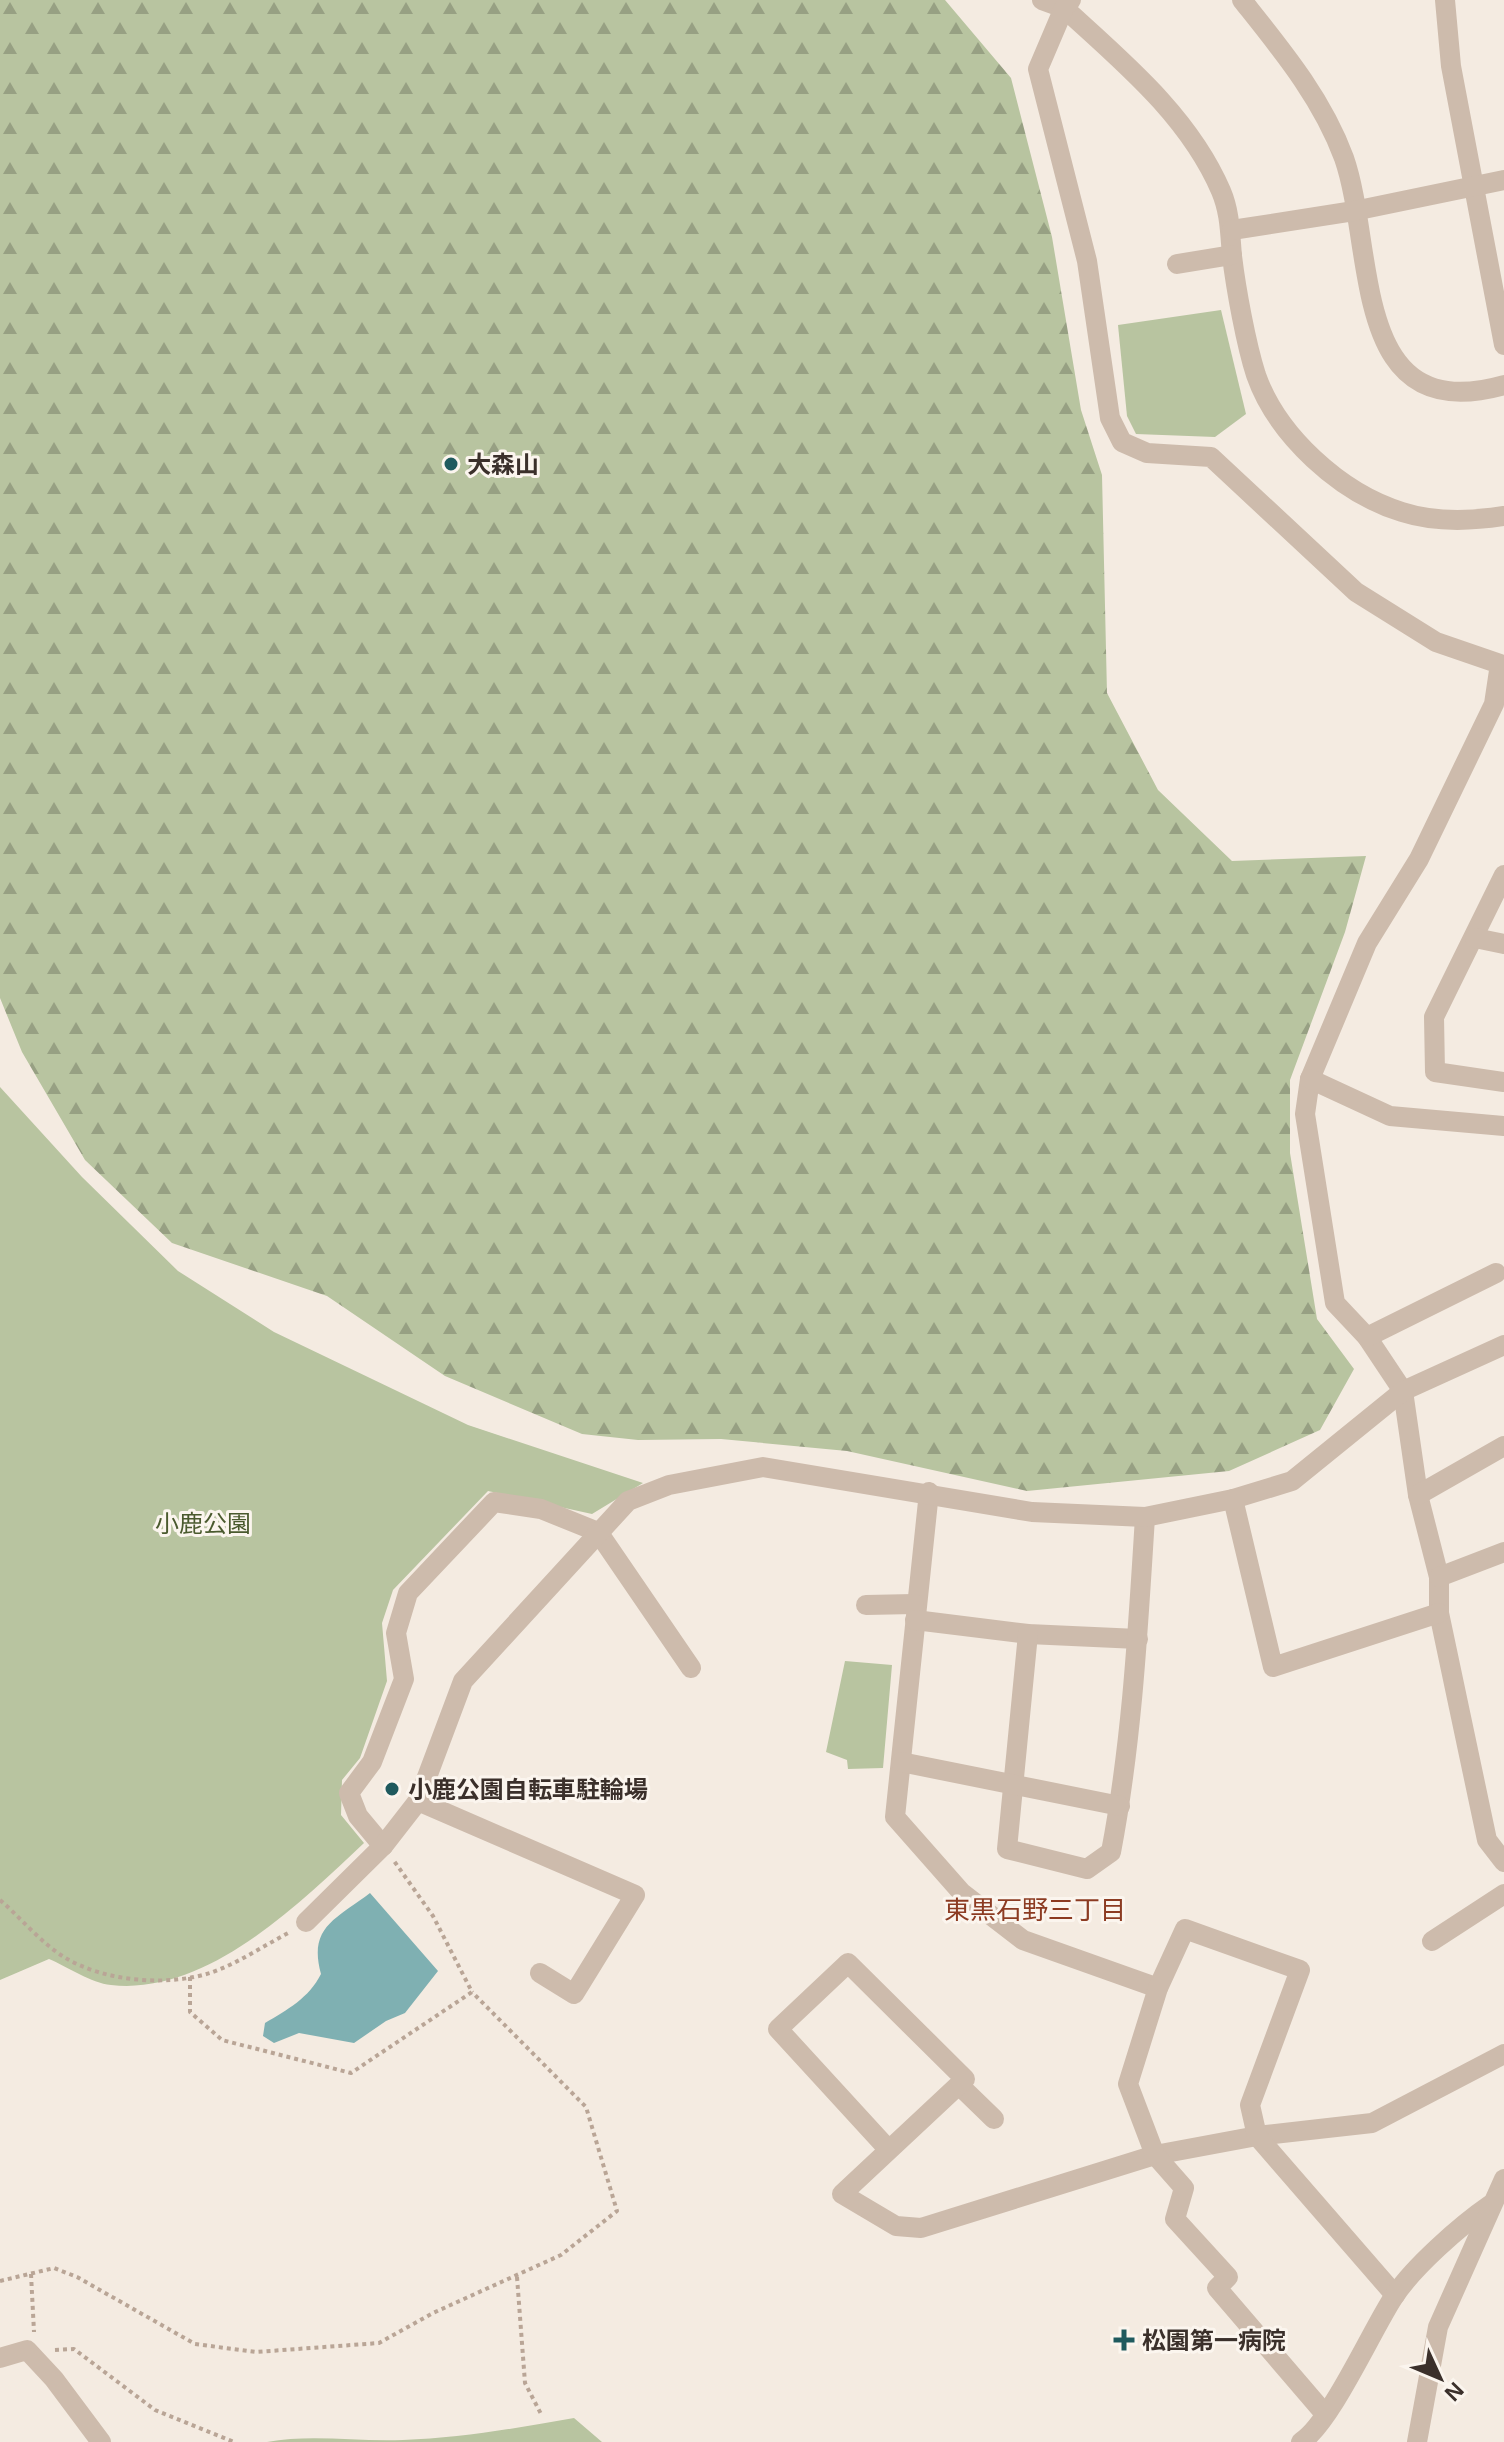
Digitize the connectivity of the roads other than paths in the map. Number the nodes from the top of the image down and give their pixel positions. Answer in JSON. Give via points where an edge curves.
{"nodes":[{"id":1,"x":1042,"y":0,"type":"edge"},
{"id":2,"x":1242,"y":0,"type":"edge"},
{"id":3,"x":1445,"y":0,"type":"edge"},
{"id":4,"x":1067,"y":4,"type":"edge"},
{"id":5,"x":1504,"y":180,"type":"edge"},
{"id":6,"x":1476,"y":185,"type":"junction"},
{"id":7,"x":1354,"y":211,"type":"junction"},
{"id":8,"x":1232,"y":230,"type":"junction"},
{"id":9,"x":1232,"y":255,"type":"junction"},
{"id":10,"x":1177,"y":264,"type":"dead end"},
{"id":11,"x":1504,"y":345,"type":"edge"},
{"id":12,"x":1504,"y":385,"type":"edge"},
{"id":13,"x":1504,"y":516,"type":"edge"},
{"id":14,"x":1504,"y":875,"type":"edge"},
{"id":15,"x":1475,"y":938,"type":"junction"},
{"id":16,"x":1504,"y":944,"type":"edge"},
{"id":17,"x":1310,"y":1079,"type":"junction"},
{"id":18,"x":1504,"y":1082,"type":"edge"},
{"id":19,"x":1504,"y":1126,"type":"edge"},
{"id":20,"x":1496,"y":1273,"type":"dead end"},
{"id":21,"x":1367,"y":1337,"type":"junction"},
{"id":22,"x":1504,"y":1345,"type":"edge"},
{"id":23,"x":1403,"y":1391,"type":"junction"},
{"id":24,"x":1504,"y":1446,"type":"edge"},
{"id":25,"x":929,"y":1492,"type":"junction"},
{"id":26,"x":1418,"y":1495,"type":"junction"},
{"id":27,"x":1233,"y":1499,"type":"junction"},
{"id":28,"x":1145,"y":1517,"type":"junction"},
{"id":29,"x":598,"y":1532,"type":"junction"},
{"id":30,"x":1504,"y":1552,"type":"edge"},
{"id":31,"x":1439,"y":1577,"type":"junction"},
{"id":32,"x":866,"y":1605,"type":"dead end"},
{"id":33,"x":915,"y":1612,"type":"junction"},
{"id":34,"x":1439,"y":1613,"type":"junction"},
{"id":35,"x":1028,"y":1634,"type":"junction"},
{"id":36,"x":1138,"y":1639,"type":"junction"},
{"id":37,"x":691,"y":1668,"type":"dead end"},
{"id":38,"x":901,"y":1762,"type":"junction"},
{"id":39,"x":1012,"y":1785,"type":"junction"},
{"id":40,"x":418,"y":1801,"type":"junction"},
{"id":41,"x":1120,"y":1806,"type":"junction"},
{"id":42,"x":383,"y":1846,"type":"junction"},
{"id":43,"x":1504,"y":1862,"type":"edge"},
{"id":44,"x":1504,"y":1894,"type":"edge"},
{"id":45,"x":306,"y":1922,"type":"road end"},
{"id":46,"x":1432,"y":1941,"type":"dead end"},
{"id":47,"x":540,"y":1973,"type":"dead end"},
{"id":48,"x":1158,"y":1988,"type":"junction"},
{"id":49,"x":1504,"y":2054,"type":"edge"},
{"id":50,"x":960,"y":2086,"type":"junction"},
{"id":51,"x":994,"y":2119,"type":"dead end"},
{"id":52,"x":1257,"y":2136,"type":"junction"},
{"id":53,"x":888,"y":2149,"type":"junction"},
{"id":54,"x":1155,"y":2155,"type":"junction"},
{"id":55,"x":1504,"y":2179,"type":"edge"},
{"id":56,"x":1490,"y":2205,"type":"junction"},
{"id":57,"x":1395,"y":2295,"type":"junction"},
{"id":58,"x":0,"y":2358,"type":"edge"},
{"id":59,"x":1325,"y":2414,"type":"junction"},
{"id":60,"x":101,"y":2442,"type":"edge"},
{"id":61,"x":1301,"y":2442,"type":"edge"},
{"id":62,"x":1417,"y":2442,"type":"edge"}],
"edges":[{"from":1,"to":4,"type":"street"},
{"from":2,"to":7,"type":"street","via":[[1282,47],[1317,101],[1344,160]]},
{"from":3,"to":6,"type":"street","via":[[1451,66]]},
{"from":4,"to":8,"type":"street","via":[[1180,122],[1221,190]]},
{"from":4,"to":17,"type":"street","via":[[1038,69],[1087,261],[1110,418],[1122,442],[1147,453],[1211,457],[1356,592],[1436,642],[1500,664],[1494,704],[1419,859],[1367,943]]},
{"from":5,"to":6,"type":"street"},
{"from":6,"to":7,"type":"street"},
{"from":6,"to":11,"type":"street"},
{"from":7,"to":8,"type":"street"},
{"from":7,"to":12,"type":"street","via":[[1387,350],[1404,372],[1423,385],[1477,393]]},
{"from":8,"to":9,"type":"street"},
{"from":9,"to":10,"type":"street"},
{"from":9,"to":13,"type":"street","via":[[1256,374],[1277,419],[1317,460],[1357,492],[1402,513],[1478,520]]},
{"from":14,"to":15,"type":"street"},
{"from":15,"to":16,"type":"street"},
{"from":15,"to":18,"type":"street","via":[[1434,1017],[1435,1072]]},
{"from":17,"to":19,"type":"street","via":[[1390,1116]]},
{"from":17,"to":21,"type":"street","via":[[1305,1114],[1335,1303]]},
{"from":20,"to":21,"type":"street"},
{"from":21,"to":23,"type":"street"},
{"from":22,"to":23,"type":"street"},
{"from":23,"to":26,"type":"street"},
{"from":23,"to":27,"type":"street","via":[[1292,1481]]},
{"from":24,"to":26,"type":"street"},
{"from":25,"to":28,"type":"street","via":[[1032,1512]]},
{"from":25,"to":29,"type":"street","via":[[763,1467],[669,1485],[628,1501]]},
{"from":25,"to":33,"type":"street"},
{"from":26,"to":31,"type":"street"},
{"from":27,"to":28,"type":"street"},
{"from":27,"to":34,"type":"street","via":[[1273,1667]]},
{"from":28,"to":36,"type":"street"},
{"from":29,"to":37,"type":"street"},
{"from":29,"to":40,"type":"street","via":[[463,1681]]},
{"from":29,"to":42,"type":"street","via":[[541,1509],[494,1502],[408,1593],[396,1633],[404,1679],[372,1762],[349,1793],[358,1816]]},
{"from":30,"to":31,"type":"street"},
{"from":31,"to":34,"type":"street"},
{"from":32,"to":33,"type":"street"},
{"from":33,"to":35,"type":"street"},
{"from":33,"to":38,"type":"street"},
{"from":34,"to":43,"type":"street","via":[[1487,1840]]},
{"from":35,"to":36,"type":"street"},
{"from":35,"to":39,"type":"street"},
{"from":36,"to":41,"type":"street"},
{"from":38,"to":39,"type":"street"},
{"from":38,"to":48,"type":"street","via":[[895,1817],[962,1893],[1023,1940]]},
{"from":39,"to":41,"type":"street"},
{"from":39,"to":41,"type":"street","via":[[1007,1849],[1087,1869],[1111,1852]]},
{"from":40,"to":42,"type":"street"},
{"from":40,"to":47,"type":"street","via":[[635,1895],[574,1994]]},
{"from":42,"to":45,"type":"street"},
{"from":44,"to":46,"type":"street"},
{"from":48,"to":52,"type":"street","via":[[1185,1929],[1300,1970],[1250,2105]]},
{"from":48,"to":54,"type":"street","via":[[1128,2084]]},
{"from":49,"to":52,"type":"street","via":[[1372,2123]]},
{"from":50,"to":51,"type":"street"},
{"from":50,"to":53,"type":"street"},
{"from":50,"to":53,"type":"street","via":[[965,2079],[848,1963],[778,2029]]},
{"from":52,"to":54,"type":"street"},
{"from":52,"to":57,"type":"street"},
{"from":53,"to":54,"type":"street","via":[[842,2194],[896,2226],[921,2228]]},
{"from":54,"to":59,"type":"street","via":[[1184,2188],[1175,2219],[1228,2277],[1217,2288]]},
{"from":55,"to":56,"type":"street"},
{"from":56,"to":57,"type":"street","via":[[1465,2223]]},
{"from":56,"to":62,"type":"street","via":[[1438,2327]]},
{"from":57,"to":59,"type":"street"},
{"from":58,"to":60,"type":"street","via":[[27,2350]]},
{"from":59,"to":61,"type":"street"}]}
